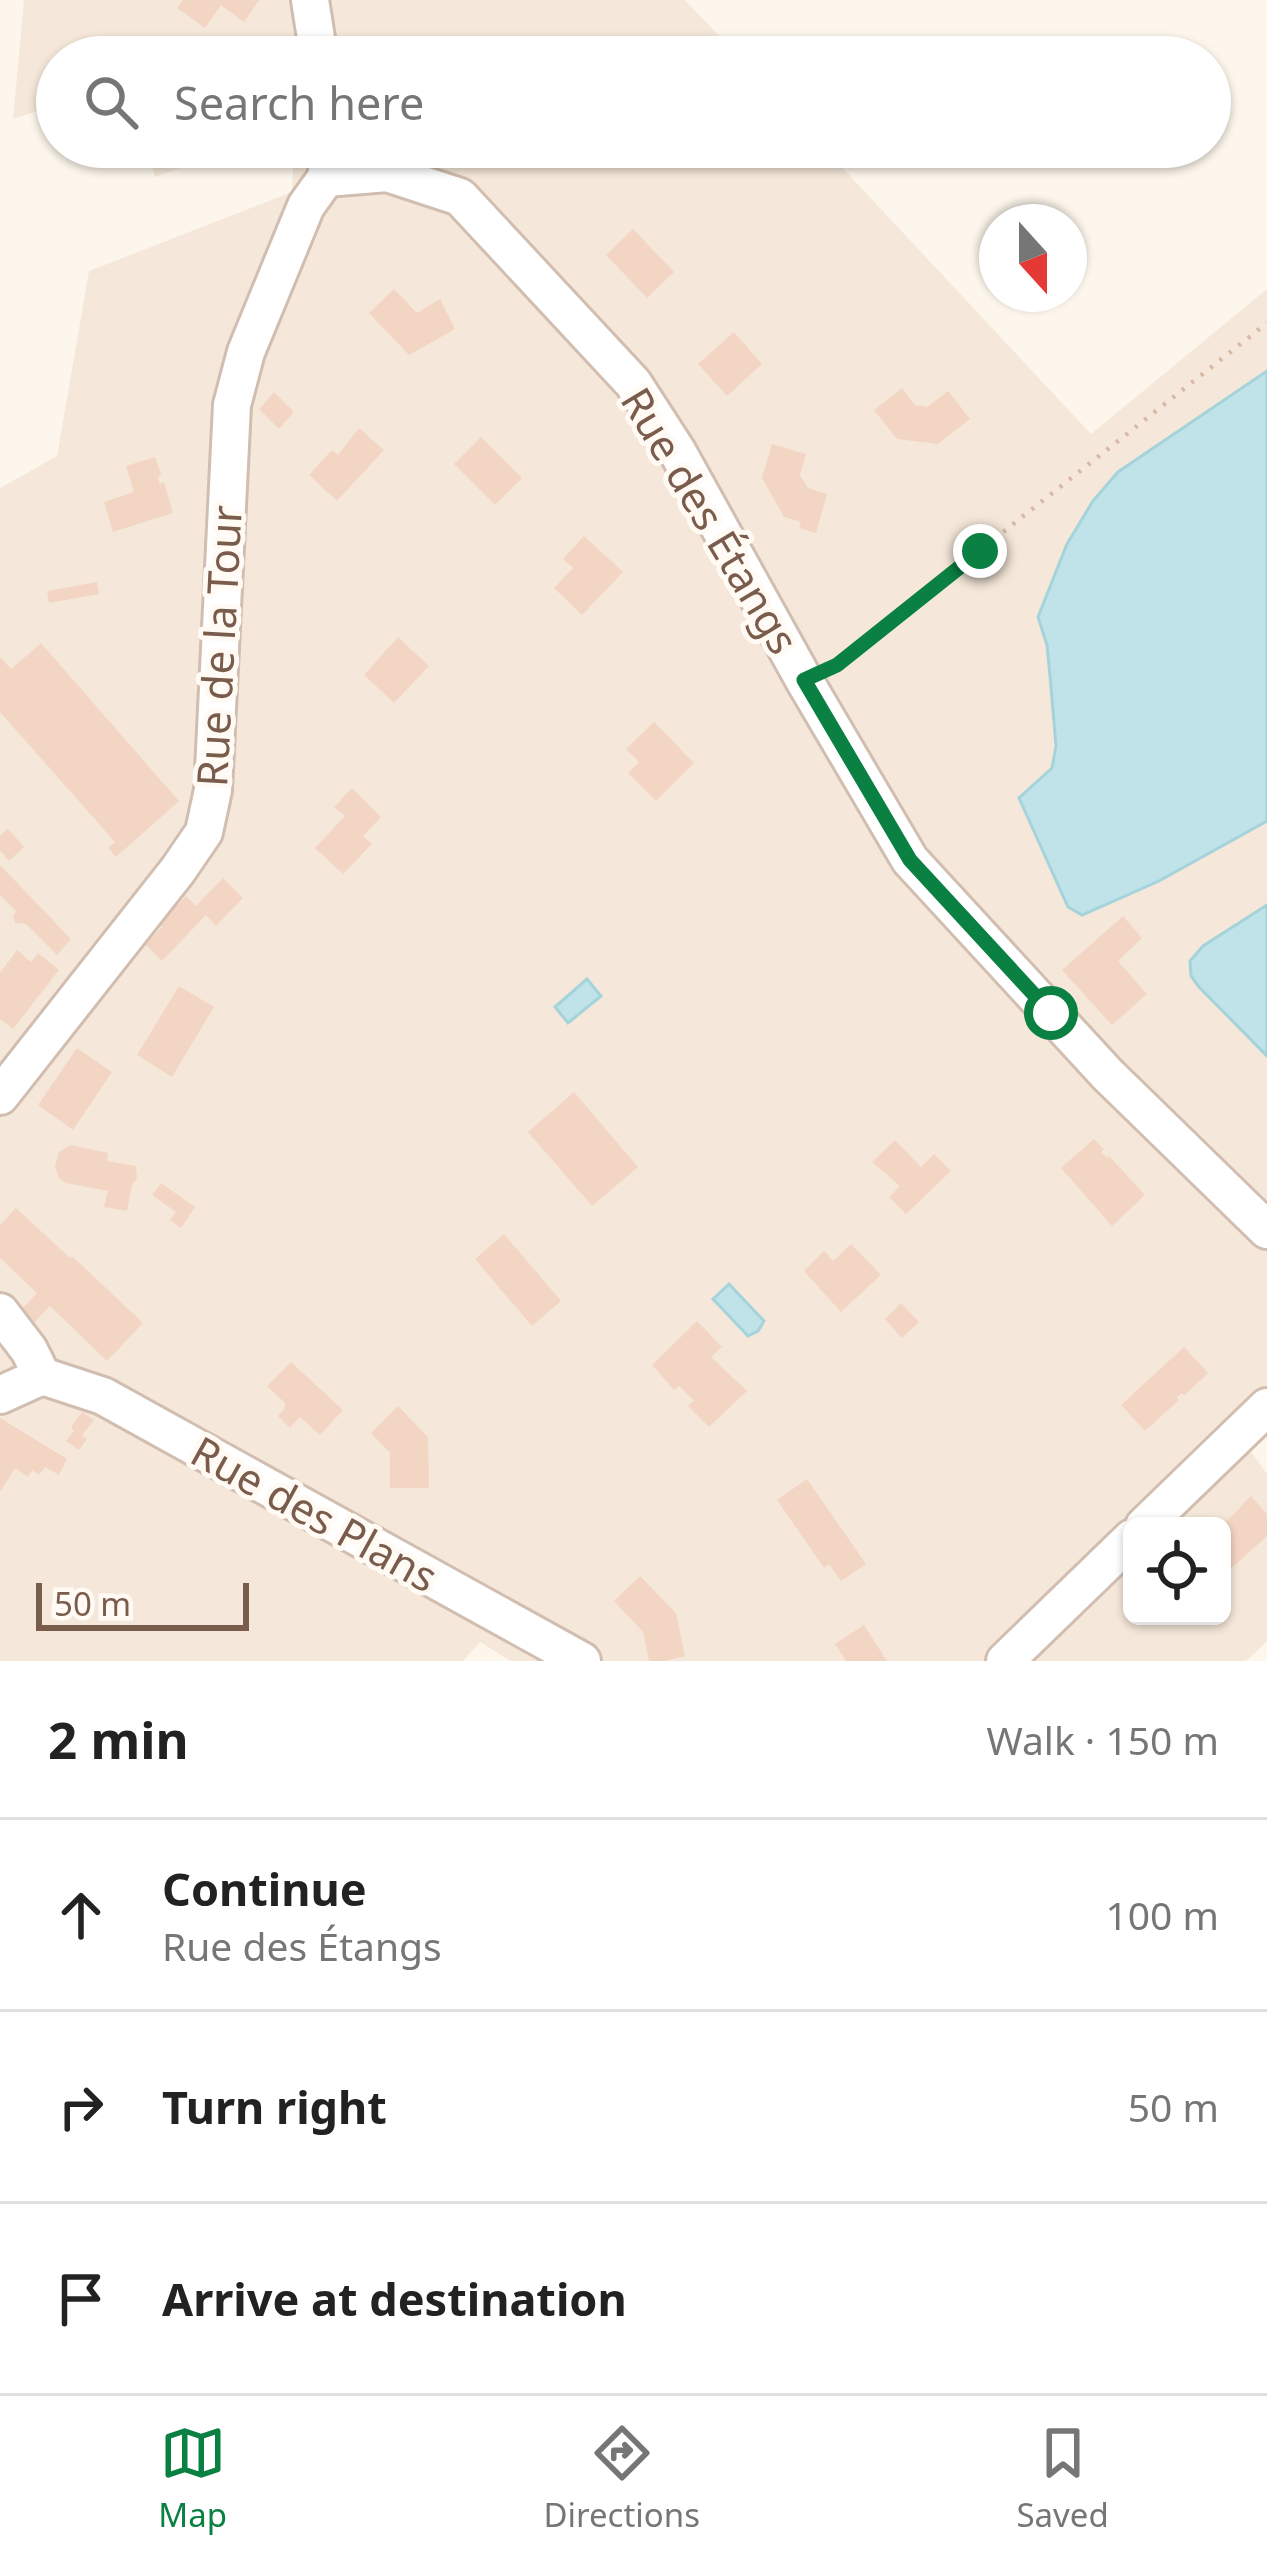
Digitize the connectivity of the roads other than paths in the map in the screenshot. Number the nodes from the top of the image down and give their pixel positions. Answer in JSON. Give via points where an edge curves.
{"nodes":[{"id":1,"x":310,"y":0,"type":"edge"},
{"id":2,"x":316,"y":36,"type":"edge"},
{"id":3,"x":325,"y":168,"type":"edge"},
{"id":4,"x":361,"y":168,"type":"edge"},
{"id":5,"x":0,"y":1096,"type":"edge"},
{"id":6,"x":1267,"y":1230,"type":"edge"},
{"id":7,"x":0,"y":1312,"type":"edge"},
{"id":8,"x":42,"y":1376,"type":"junction"},
{"id":9,"x":0,"y":1395,"type":"edge"},
{"id":10,"x":1267,"y":1407,"type":"edge"},
{"id":11,"x":1153,"y":1517,"type":"edge"},
{"id":12,"x":1123,"y":1547,"type":"edge"},
{"id":13,"x":582,"y":1661,"type":"edge"},
{"id":14,"x":1005,"y":1661,"type":"edge"}],
"edges":[{"from":1,"to":2,"type":"street"},
{"from":3,"to":5,"type":"street","name":"Rue de la Tour","via":[[246,352],[232,405],[213,790],[204,832]]},
{"from":4,"to":6,"type":"street","name":"Rue des Étangs","via":[[460,197],[633,383],[910,860],[1107,1075]]},
{"from":7,"to":8,"type":"street"},
{"from":8,"to":9,"type":"street"},
{"from":8,"to":13,"type":"street","name":"Rue des Plans","via":[[103,1396]]},
{"from":10,"to":11,"type":"street"},
{"from":12,"to":14,"type":"street"}]}
